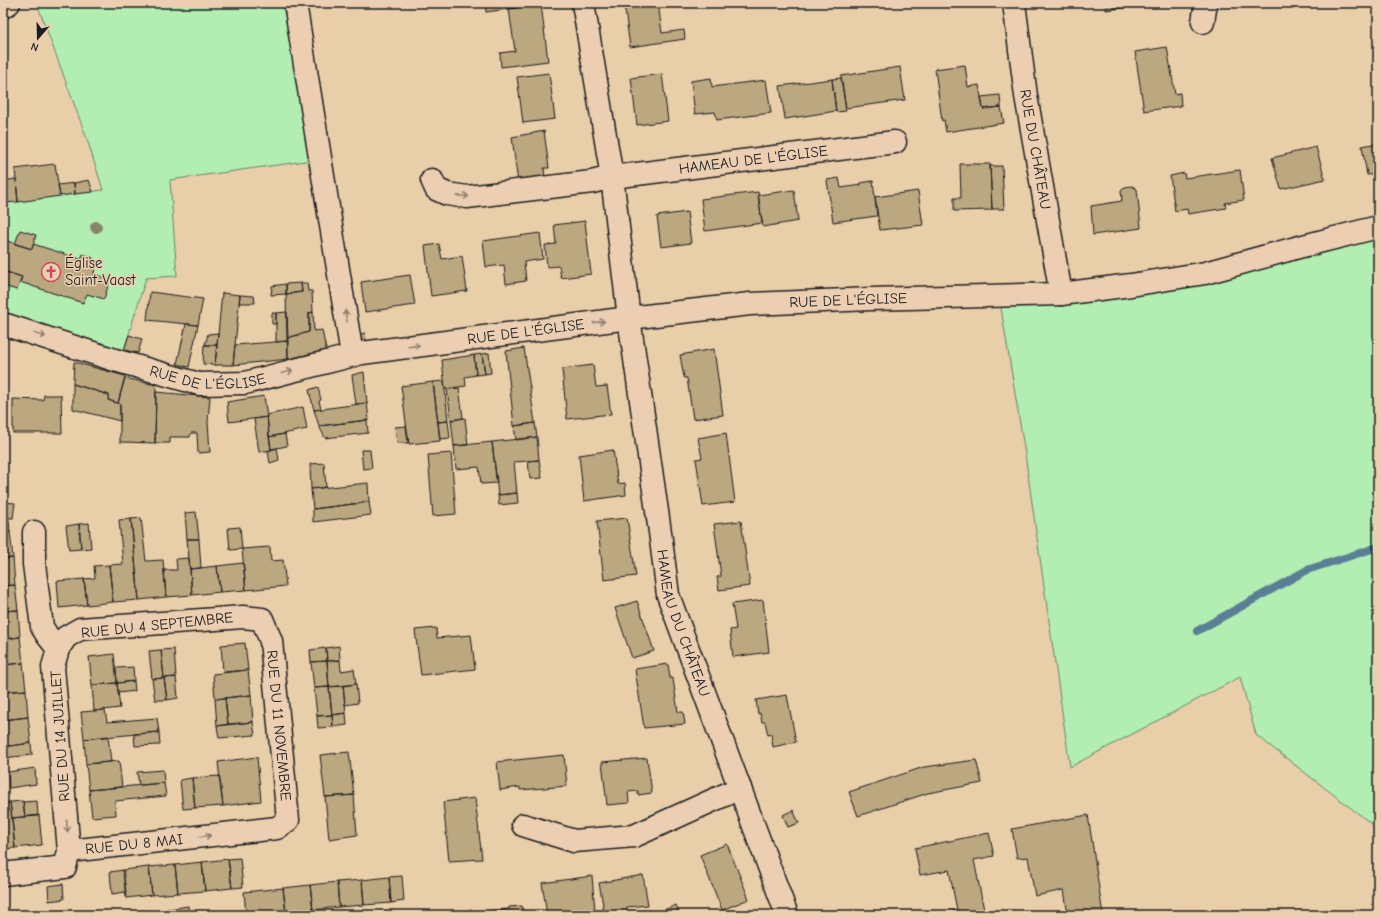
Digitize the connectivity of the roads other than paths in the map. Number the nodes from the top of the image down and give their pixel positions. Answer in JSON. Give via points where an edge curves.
{"nodes":[{"id":1,"x":8,"y":3,"type":"edge"},
{"id":2,"x":295,"y":3,"type":"edge"},
{"id":3,"x":583,"y":3,"type":"edge"},
{"id":4,"x":1014,"y":3,"type":"edge"},
{"id":5,"x":3,"y":7,"type":"edge"},
{"id":6,"x":895,"y":142,"type":"dead end"},
{"id":7,"x":612,"y":177,"type":"junction"},
{"id":8,"x":432,"y":180,"type":"dead end"},
{"id":9,"x":1378,"y":227,"type":"edge"},
{"id":10,"x":1061,"y":294,"type":"junction"},
{"id":11,"x":628,"y":318,"type":"junction"},
{"id":12,"x":3,"y":324,"type":"edge"},
{"id":13,"x":352,"y":355,"type":"junction"},
{"id":14,"x":34,"y":532,"type":"dead end"},
{"id":15,"x":262,"y":619,"type":"joint"},
{"id":16,"x":58,"y":649,"type":"junction"},
{"id":17,"x":740,"y":788,"type":"junction"},
{"id":18,"x":523,"y":825,"type":"dead end"},
{"id":19,"x":278,"y":828,"type":"joint"},
{"id":20,"x":69,"y":851,"type":"junction"},
{"id":21,"x":3,"y":874,"type":"edge"},
{"id":22,"x":787,"y":915,"type":"edge"}],
"edges":[{"from":1,"to":5,"type":"street"},
{"from":13,"to":2,"type":"street","one_way":true},
{"from":3,"to":7,"type":"street"},
{"from":4,"to":10,"type":"street","name":"RUE DU CHÂTEAU","via":[[1026,96]]},
{"from":6,"to":7,"type":"street","name":"HAMEAU DE L'ÉGLISE"},
{"from":8,"to":7,"type":"street","name":"HAMEAU DE L'ÉGLISE","one_way":true,"via":[[436,189],[447,194],[467,197],[592,182]]},
{"from":7,"to":11,"type":"street"},
{"from":9,"to":10,"type":"street","name":"RUE DE L'ÉGLISE","via":[[1204,273]]},
{"from":10,"to":11,"type":"street","name":"RUE DE L'ÉGLISE","via":[[750,304]]},
{"from":13,"to":11,"type":"street","name":"RUE DE L'ÉGLISE","one_way":true},
{"from":11,"to":17,"type":"street","name":"HAMEAU DU CHÂTEAU","via":[[668,595]]},
{"from":12,"to":13,"type":"street","name":"RUE DE L'ÉGLISE","one_way":true,"via":[[199,384],[245,383]]},
{"from":14,"to":16,"type":"street","name":"RUE DU 14 JUILLET","via":[[34,564],[42,627]]},
{"from":15,"to":16,"type":"street","name":"RUE DU 4 SEPTEMBRE","via":[[243,617],[80,629],[66,637]]},
{"from":15,"to":19,"type":"street","name":"RUE DU 11 NOVEMBRE","via":[[271,641],[288,820]]},
{"from":16,"to":20,"type":"street","name":"RUE DU 14 JUILLET","one_way":true,"via":[[53,667]]},
{"from":17,"to":18,"type":"street","via":[[634,836],[574,841]]},
{"from":17,"to":22,"type":"street","name":"HAMEAU DU CHÂTEAU"},
{"from":20,"to":19,"type":"street","name":"RUE DU 8 MAI","one_way":true},
{"from":20,"to":21,"type":"street","name":"RUE DU 8 MAI","via":[[65,867]]}]}
